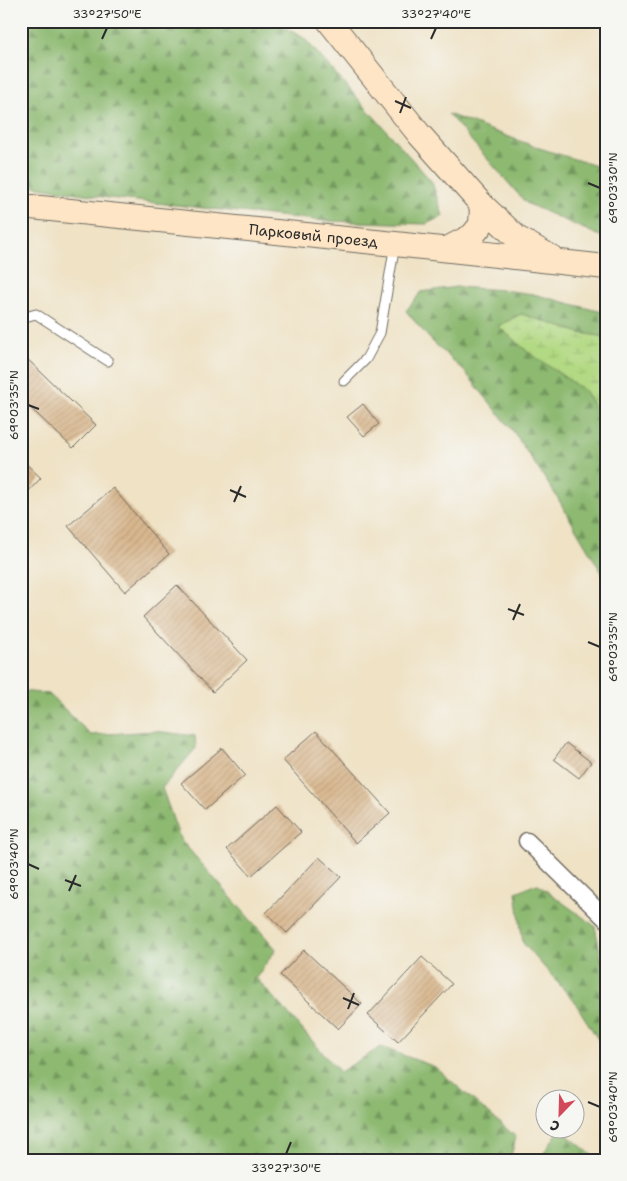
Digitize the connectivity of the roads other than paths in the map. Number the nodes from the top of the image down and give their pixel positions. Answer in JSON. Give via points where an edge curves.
{"nodes":[{"id":1,"x":329,"y":21,"type":"edge"},
{"id":2,"x":21,"y":206,"type":"edge"},
{"id":3,"x":482,"y":206,"type":"junction"},
{"id":4,"x":395,"y":244,"type":"junction"},
{"id":5,"x":447,"y":249,"type":"junction"},
{"id":6,"x":558,"y":261,"type":"junction"},
{"id":7,"x":606,"y":267,"type":"edge"},
{"id":8,"x":21,"y":318,"type":"edge"},
{"id":9,"x":108,"y":361,"type":"dead end"},
{"id":10,"x":344,"y":380,"type":"dead end"},
{"id":11,"x":527,"y":841,"type":"dead end"},
{"id":12,"x":606,"y":919,"type":"edge"}],
"edges":[{"from":1,"to":3,"type":"main road","via":[[419,134]]},
{"from":2,"to":4,"type":"main road","name":"Парковый проезд"},
{"from":3,"to":5,"type":"main road","via":[[481,225],[472,236]]},
{"from":3,"to":6,"type":"main road","via":[[518,238]]},
{"from":4,"to":5,"type":"main road","name":"Парковый проезд"},
{"from":4,"to":10,"type":"lane","via":[[380,333],[366,359]]},
{"from":5,"to":6,"type":"main road","name":"Парковый проезд"},
{"from":6,"to":7,"type":"main road","name":"Парковый проезд"},
{"from":8,"to":9,"type":"lane","via":[[36,314]]},
{"from":11,"to":12,"type":"street"}]}
